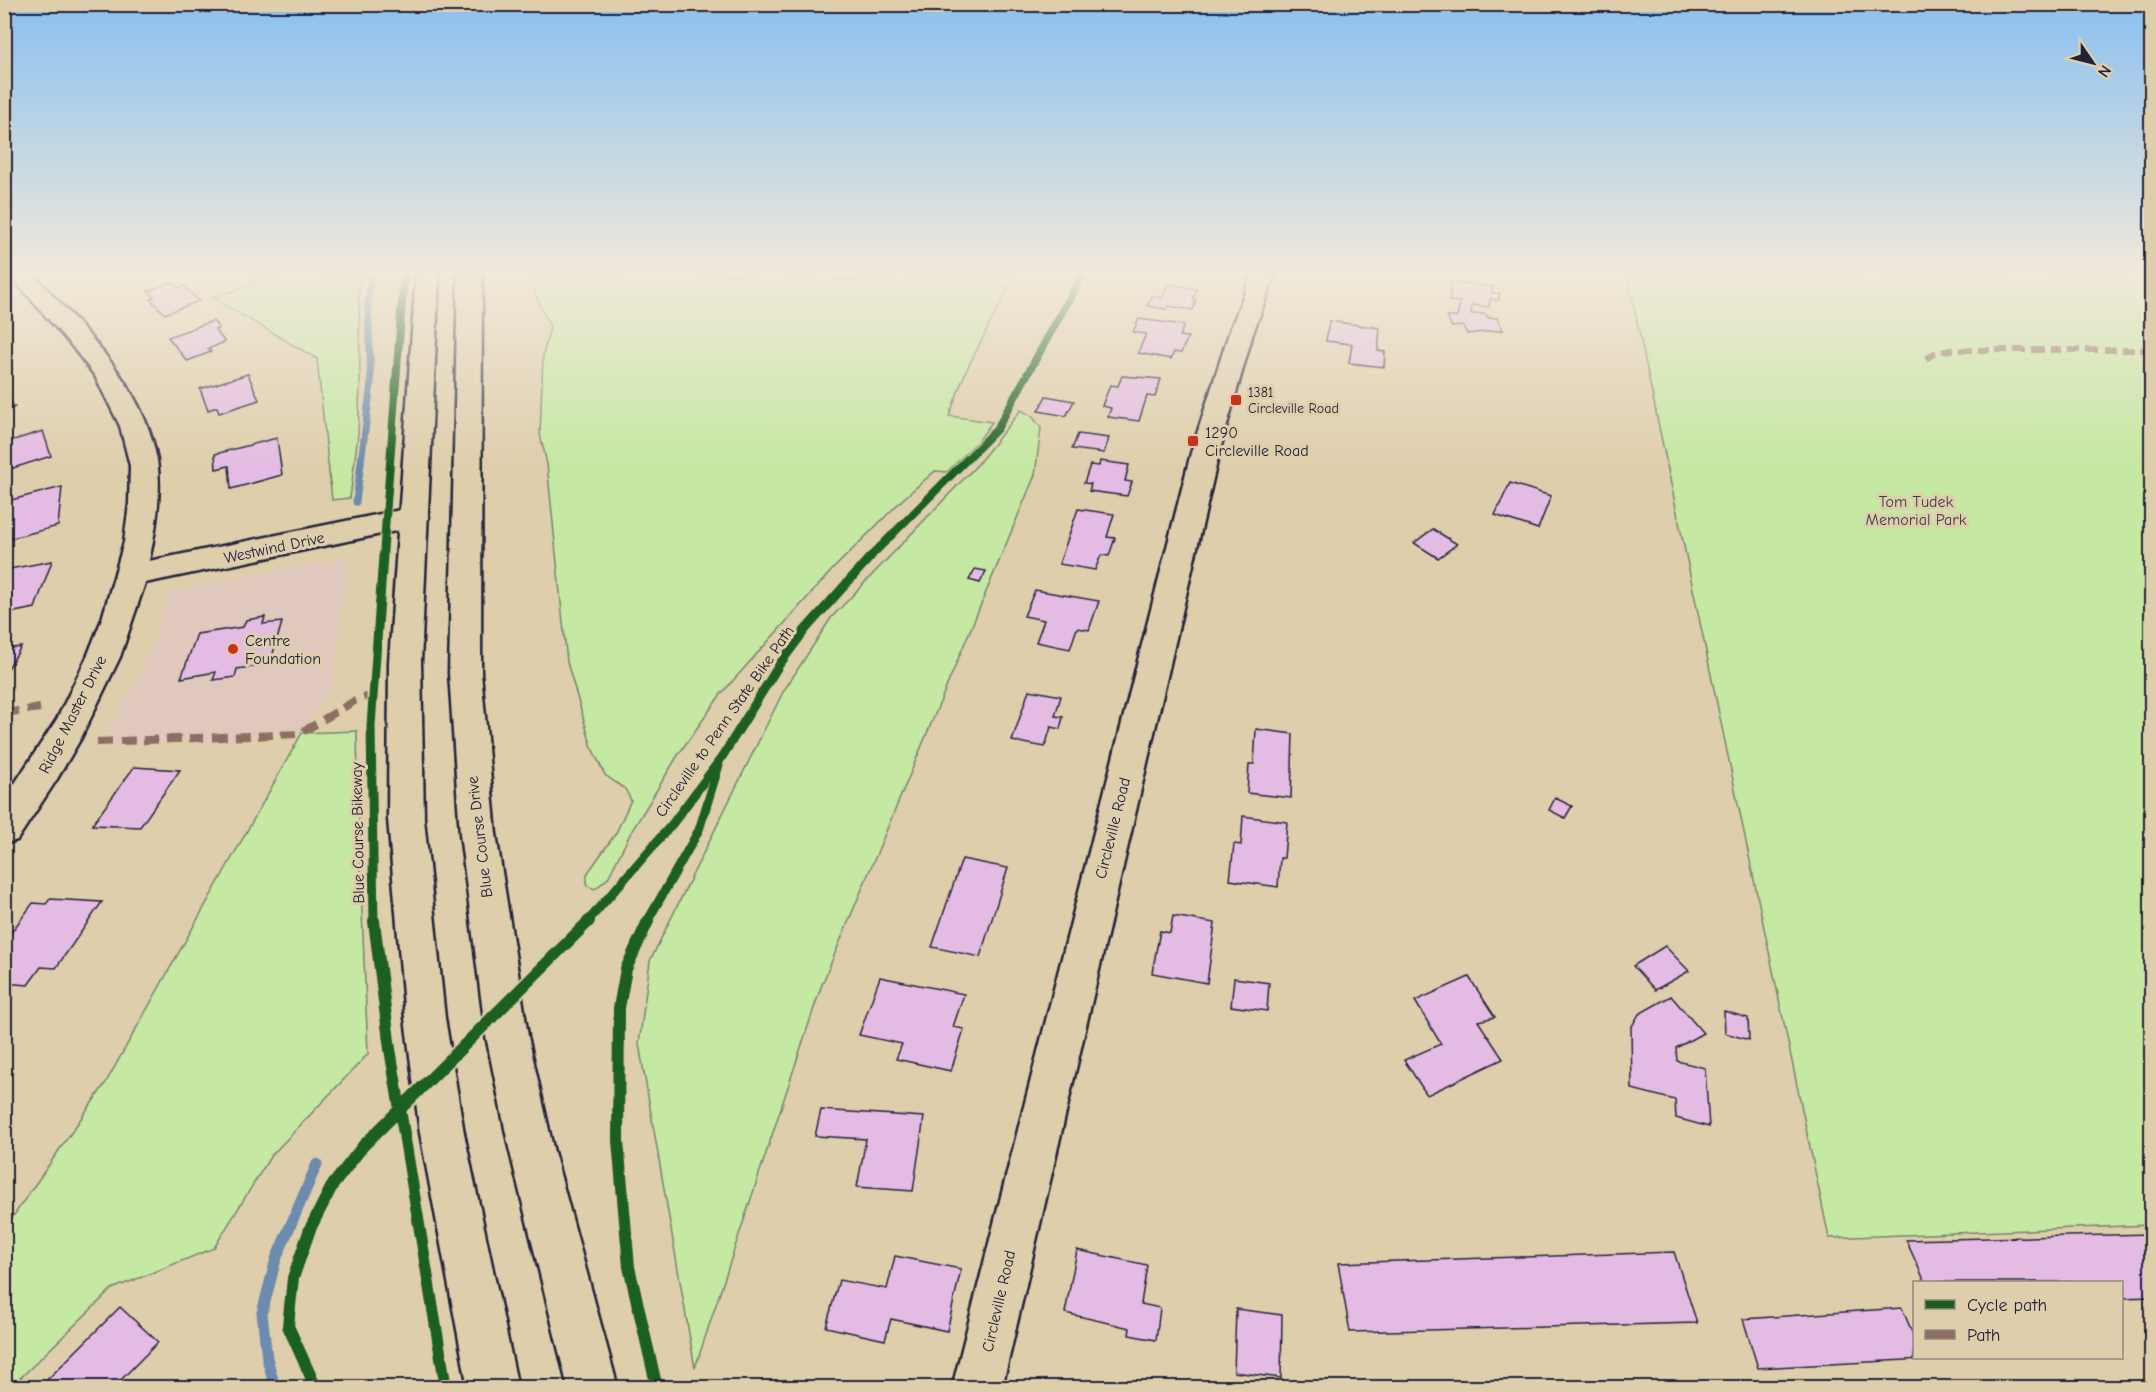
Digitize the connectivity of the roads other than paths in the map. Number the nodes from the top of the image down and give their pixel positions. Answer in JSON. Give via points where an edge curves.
{"nodes":[{"id":1,"x":76,"y":339,"type":"edge"},
{"id":2,"x":425,"y":339,"type":"edge"},
{"id":3,"x":469,"y":339,"type":"edge"},
{"id":4,"x":1240,"y":339,"type":"edge"},
{"id":5,"x":415,"y":517,"type":"junction"},
{"id":6,"x":132,"y":575,"type":"junction"},
{"id":7,"x":4,"y":829,"type":"edge"},
{"id":8,"x":493,"y":1388,"type":"edge"},
{"id":9,"x":593,"y":1388,"type":"edge"},
{"id":10,"x":977,"y":1388,"type":"edge"}],
"edges":[{"from":1,"to":6,"type":"main road","name":"Ridge Master Drive","via":[[104,371],[128,412],[144,464]]},
{"from":2,"to":5,"type":"main road"},
{"from":3,"to":9,"type":"main road","name":"Blue Course Drive","via":[[465,674],[478,834],[507,1036],[531,1148]]},
{"from":4,"to":10,"type":"main road","name":"Circleville Road","via":[[1205,453]]},
{"from":5,"to":6,"type":"main road","name":"Westwind Drive"},
{"from":5,"to":8,"type":"main road","via":[[405,662],[407,830],[425,1018],[442,1133]]},
{"from":6,"to":7,"type":"main road","name":"Ridge Master Drive","via":[[98,671],[51,761]]}]}
